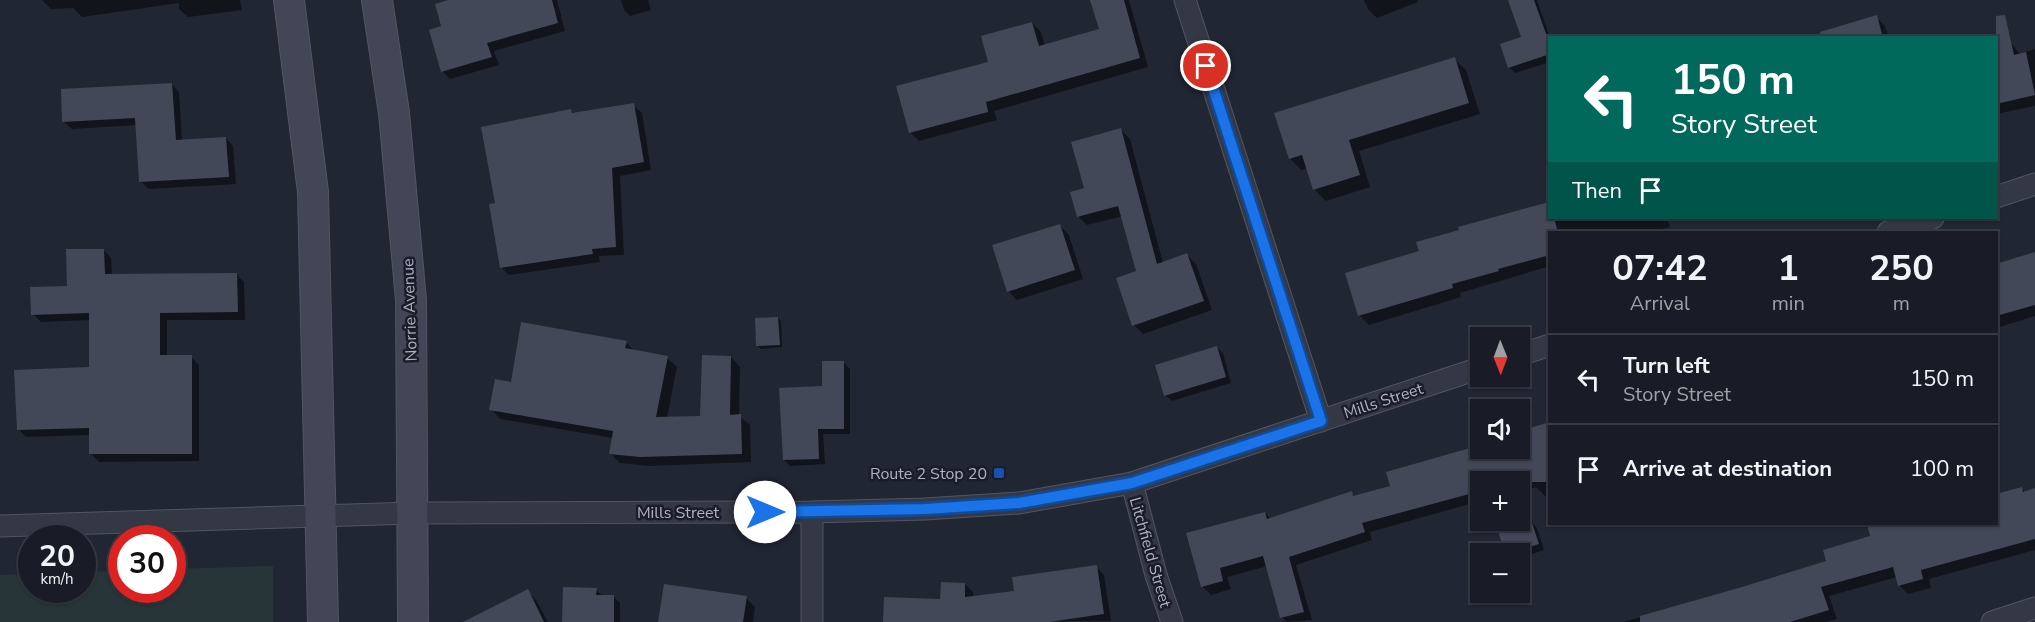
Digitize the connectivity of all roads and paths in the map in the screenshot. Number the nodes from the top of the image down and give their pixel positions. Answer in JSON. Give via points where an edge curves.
{"nodes":[{"id":1,"x":289,"y":0,"type":"edge"},
{"id":2,"x":377,"y":0,"type":"edge"},
{"id":3,"x":1185,"y":0,"type":"edge"},
{"id":4,"x":2035,"y":184,"type":"edge"},
{"id":5,"x":1998,"y":196,"type":"edge"},
{"id":6,"x":1931,"y":219,"type":"edge"},
{"id":7,"x":1891,"y":231,"type":"edge"},
{"id":8,"x":1548,"y":346,"type":"edge"},
{"id":9,"x":1530,"y":352,"type":"edge"},
{"id":10,"x":1470,"y":371,"type":"edge"},
{"id":11,"x":1321,"y":421,"type":"junction"},
{"id":12,"x":1132,"y":483,"type":"junction"},
{"id":13,"x":812,"y":512,"type":"junction"},
{"id":14,"x":412,"y":513,"type":"junction"},
{"id":15,"x":321,"y":516,"type":"junction"},
{"id":16,"x":0,"y":526,"type":"edge"},
{"id":17,"x":2035,"y":608,"type":"edge"},
{"id":18,"x":323,"y":622,"type":"edge"},
{"id":19,"x":413,"y":622,"type":"edge"},
{"id":20,"x":812,"y":622,"type":"edge"},
{"id":21,"x":1172,"y":622,"type":"edge"},
{"id":22,"x":1992,"y":622,"type":"edge"}],
"edges":[{"from":1,"to":15,"type":"main road","via":[[314,192]]},
{"from":2,"to":14,"type":"main road","name":"Norrie Avenue","via":[[394,113],[411,300]]},
{"from":3,"to":11,"type":"street"},
{"from":4,"to":5,"type":"street"},
{"from":6,"to":7,"type":"street"},
{"from":8,"to":9,"type":"street"},
{"from":10,"to":11,"type":"street","name":"Mills Street"},
{"from":11,"to":12,"type":"street","name":"Mills Street"},
{"from":12,"to":13,"type":"street","name":"Mills Street","via":[[1019,503]]},
{"from":12,"to":21,"type":"street","name":"Litchfield Street"},
{"from":13,"to":14,"type":"street","name":"Mills Street"},
{"from":13,"to":20,"type":"street"},
{"from":14,"to":15,"type":"street","name":"Mills Street"},
{"from":14,"to":19,"type":"main road","name":"Norrie Avenue"},
{"from":15,"to":16,"type":"street","name":"Mills Street"},
{"from":15,"to":18,"type":"main road"},
{"from":17,"to":22,"type":"street"}]}
